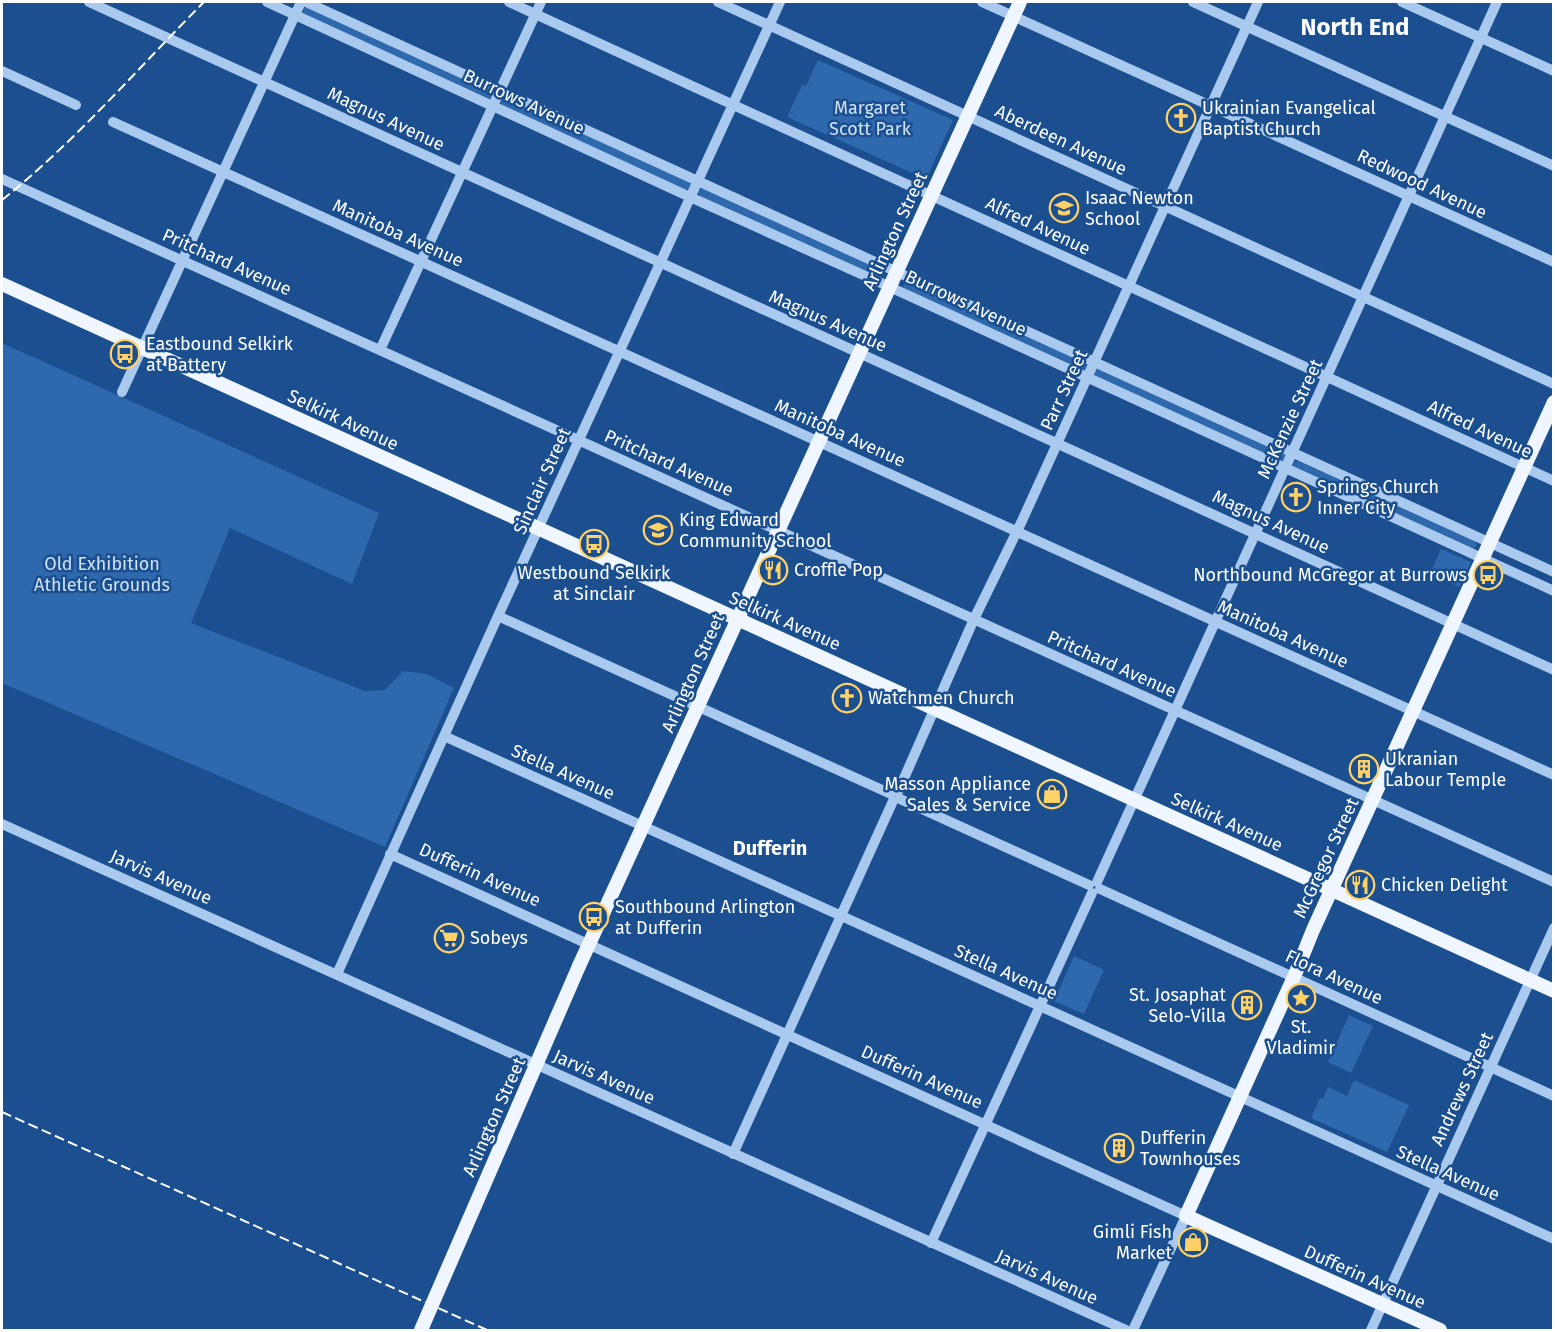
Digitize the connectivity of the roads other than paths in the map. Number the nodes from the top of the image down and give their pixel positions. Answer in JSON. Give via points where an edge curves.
{"nodes":[{"id":1,"x":89,"y":2,"type":"edge"},
{"id":2,"x":267,"y":2,"type":"edge"},
{"id":3,"x":301,"y":2,"type":"edge"},
{"id":4,"x":306,"y":2,"type":"edge"},
{"id":5,"x":509,"y":2,"type":"edge"},
{"id":6,"x":541,"y":2,"type":"edge"},
{"id":7,"x":718,"y":2,"type":"edge"},
{"id":8,"x":780,"y":2,"type":"edge"},
{"id":9,"x":982,"y":2,"type":"edge"},
{"id":10,"x":1020,"y":2,"type":"edge"},
{"id":11,"x":1193,"y":2,"type":"edge"},
{"id":12,"x":1258,"y":2,"type":"edge"},
{"id":13,"x":1402,"y":2,"type":"edge"},
{"id":14,"x":1497,"y":2,"type":"edge"},
{"id":15,"x":296,"y":14,"type":"junction"},
{"id":16,"x":535,"y":14,"type":"junction"},
{"id":17,"x":1013,"y":16,"type":"junction"},
{"id":18,"x":769,"y":25,"type":"junction"},
{"id":19,"x":1247,"y":26,"type":"junction"},
{"id":20,"x":1481,"y":38,"type":"junction"},
{"id":21,"x":2,"y":71,"type":"edge"},
{"id":22,"x":1554,"y":71,"type":"edge"},
{"id":23,"x":265,"y":81,"type":"junction"},
{"id":24,"x":499,"y":91,"type":"junction"},
{"id":25,"x":733,"y":104,"type":"junction"},
{"id":26,"x":76,"y":105,"type":"dead end"},
{"id":27,"x":492,"y":105,"type":"junction"},
{"id":28,"x":1211,"y":105,"type":"junction"},
{"id":29,"x":968,"y":115,"type":"junction"},
{"id":30,"x":1445,"y":116,"type":"junction"},
{"id":31,"x":113,"y":122,"type":"dead end"},
{"id":32,"x":1554,"y":166,"type":"edge"},
{"id":33,"x":223,"y":172,"type":"junction"},
{"id":34,"x":463,"y":172,"type":"junction"},
{"id":35,"x":2,"y":179,"type":"edge"},
{"id":36,"x":697,"y":181,"type":"junction"},
{"id":37,"x":931,"y":195,"type":"junction"},
{"id":38,"x":690,"y":197,"type":"junction"},
{"id":39,"x":1409,"y":197,"type":"junction"},
{"id":40,"x":1165,"y":206,"type":"junction"},
{"id":41,"x":183,"y":260,"type":"junction"},
{"id":42,"x":421,"y":262,"type":"junction"},
{"id":43,"x":660,"y":262,"type":"junction"},
{"id":44,"x":1554,"y":262,"type":"edge"},
{"id":45,"x":896,"y":272,"type":"junction"},
{"id":46,"x":2,"y":284,"type":"edge"},
{"id":47,"x":1128,"y":285,"type":"junction"},
{"id":48,"x":889,"y":286,"type":"junction"},
{"id":49,"x":1363,"y":297,"type":"junction"},
{"id":50,"x":143,"y":348,"type":"junction"},
{"id":51,"x":380,"y":350,"type":"junction"},
{"id":52,"x":619,"y":351,"type":"junction"},
{"id":53,"x":858,"y":353,"type":"junction"},
{"id":54,"x":1095,"y":362,"type":"junction"},
{"id":55,"x":1327,"y":376,"type":"junction"},
{"id":56,"x":1088,"y":377,"type":"junction"},
{"id":57,"x":1554,"y":384,"type":"edge"},
{"id":58,"x":122,"y":392,"type":"dead end"},
{"id":59,"x":1554,"y":402,"type":"edge"},
{"id":60,"x":578,"y":441,"type":"junction"},
{"id":61,"x":818,"y":441,"type":"junction"},
{"id":62,"x":1058,"y":443,"type":"junction"},
{"id":63,"x":1292,"y":453,"type":"junction"},
{"id":64,"x":1523,"y":467,"type":"junction"},
{"id":65,"x":1285,"y":468,"type":"junction"},
{"id":66,"x":1554,"y":481,"type":"edge"},
{"id":67,"x":539,"y":529,"type":"junction"},
{"id":68,"x":778,"y":530,"type":"junction"},
{"id":69,"x":1017,"y":532,"type":"junction"},
{"id":70,"x":1256,"y":533,"type":"junction"},
{"id":71,"x":1489,"y":543,"type":"junction"},
{"id":72,"x":1482,"y":559,"type":"junction"},
{"id":73,"x":1554,"y":572,"type":"edge"},
{"id":74,"x":1554,"y":591,"type":"edge"},
{"id":75,"x":498,"y":616,"type":"junction"},
{"id":76,"x":736,"y":619,"type":"junction"},
{"id":77,"x":974,"y":619,"type":"junction"},
{"id":78,"x":1215,"y":622,"type":"junction"},
{"id":79,"x":1452,"y":624,"type":"junction"},
{"id":80,"x":1554,"y":670,"type":"edge"},
{"id":81,"x":697,"y":707,"type":"junction"},
{"id":82,"x":935,"y":709,"type":"junction"},
{"id":83,"x":1174,"y":710,"type":"junction"},
{"id":84,"x":1412,"y":711,"type":"junction"},
{"id":85,"x":444,"y":736,"type":"junction"},
{"id":86,"x":1554,"y":775,"type":"edge"},
{"id":87,"x":896,"y":797,"type":"junction"},
{"id":88,"x":1373,"y":799,"type":"junction"},
{"id":89,"x":1134,"y":800,"type":"junction"},
{"id":90,"x":2,"y":824,"type":"edge"},
{"id":91,"x":643,"y":826,"type":"junction"},
{"id":92,"x":390,"y":854,"type":"junction"},
{"id":93,"x":1554,"y":882,"type":"edge"},
{"id":94,"x":1094,"y":887,"type":"junction"},
{"id":95,"x":1331,"y":889,"type":"junction"},
{"id":96,"x":842,"y":915,"type":"junction"},
{"id":97,"x":1554,"y":928,"type":"edge"},
{"id":98,"x":590,"y":945,"type":"junction"},
{"id":99,"x":337,"y":974,"type":"junction"},
{"id":100,"x":1294,"y":977,"type":"junction"},
{"id":101,"x":1530,"y":981,"type":"junction"},
{"id":102,"x":1554,"y":991,"type":"edge"},
{"id":103,"x":1039,"y":1005,"type":"junction"},
{"id":104,"x":787,"y":1035,"type":"junction"},
{"id":105,"x":1491,"y":1067,"type":"junction"},
{"id":106,"x":1554,"y":1096,"type":"edge"},
{"id":107,"x":1239,"y":1097,"type":"junction"},
{"id":108,"x":986,"y":1125,"type":"junction"},
{"id":109,"x":733,"y":1154,"type":"junction"},
{"id":110,"x":1436,"y":1186,"type":"junction"},
{"id":111,"x":1186,"y":1216,"type":"junction"},
{"id":112,"x":1554,"y":1239,"type":"edge"},
{"id":113,"x":931,"y":1243,"type":"junction"},
{"id":114,"x":1382,"y":1304,"type":"junction"},
{"id":115,"x":421,"y":1330,"type":"edge"},
{"id":116,"x":1126,"y":1330,"type":"edge"},
{"id":117,"x":1133,"y":1330,"type":"edge"},
{"id":118,"x":1371,"y":1330,"type":"edge"},
{"id":119,"x":1440,"y":1330,"type":"edge"}],
"edges":[{"from":1,"to":23,"type":"street","name":"Magnus Avenue"},
{"from":2,"to":15,"type":"street","name":"Burrows Avenue"},
{"from":3,"to":15,"type":"street"},
{"from":4,"to":24,"type":"street","name":"Burrows Avenue"},
{"from":5,"to":16,"type":"street","name":"Alfred Avenue"},
{"from":6,"to":16,"type":"street"},
{"from":7,"to":18,"type":"street","name":"Aberdeen Avenue"},
{"from":8,"to":18,"type":"street","name":"Sinclair Street"},
{"from":9,"to":17,"type":"street","name":"Redwood Avenue"},
{"from":10,"to":17,"type":"main road","name":"Arlington Street"},
{"from":11,"to":19,"type":"street"},
{"from":12,"to":19,"type":"street","name":"Parr Street"},
{"from":13,"to":20,"type":"street"},
{"from":14,"to":20,"type":"street","name":"McKenzie Street"},
{"from":15,"to":23,"type":"street"},
{"from":15,"to":27,"type":"street","name":"Burrows Avenue"},
{"from":16,"to":24,"type":"street"},
{"from":16,"to":25,"type":"street","name":"Alfred Avenue"},
{"from":17,"to":28,"type":"street","name":"Redwood Avenue"},
{"from":17,"to":29,"type":"main road","name":"Arlington Street"},
{"from":18,"to":25,"type":"street","name":"Sinclair Street"},
{"from":18,"to":29,"type":"street","name":"Aberdeen Avenue"},
{"from":19,"to":28,"type":"street","name":"Parr Street"},
{"from":19,"to":30,"type":"street"},
{"from":20,"to":22,"type":"street"},
{"from":20,"to":30,"type":"street","name":"McKenzie Street"},
{"from":21,"to":26,"type":"street"},
{"from":23,"to":33,"type":"street"},
{"from":23,"to":34,"type":"street","name":"Magnus Avenue"},
{"from":24,"to":27,"type":"street"},
{"from":24,"to":36,"type":"street","name":"Burrows Avenue"},
{"from":25,"to":36,"type":"street","name":"Sinclair Street"},
{"from":25,"to":37,"type":"street","name":"Alfred Avenue"},
{"from":27,"to":34,"type":"street"},
{"from":27,"to":38,"type":"street","name":"Burrows Avenue"},
{"from":28,"to":39,"type":"street","name":"Redwood Avenue"},
{"from":28,"to":40,"type":"street","name":"Parr Street"},
{"from":29,"to":37,"type":"main road","name":"Arlington Street"},
{"from":29,"to":40,"type":"street","name":"Aberdeen Avenue"},
{"from":30,"to":32,"type":"street"},
{"from":30,"to":39,"type":"street","name":"McKenzie Street"},
{"from":31,"to":33,"type":"street","name":"Manitoba Avenue"},
{"from":33,"to":41,"type":"street"},
{"from":33,"to":42,"type":"street","name":"Manitoba Avenue"},
{"from":34,"to":42,"type":"street"},
{"from":34,"to":43,"type":"street","name":"Magnus Avenue"},
{"from":35,"to":41,"type":"street","name":"Pritchard Avenue"},
{"from":36,"to":38,"type":"street","name":"Sinclair Street"},
{"from":36,"to":45,"type":"street","name":"Burrows Avenue"},
{"from":37,"to":45,"type":"main road","name":"Arlington Street"},
{"from":37,"to":47,"type":"street","name":"Alfred Avenue"},
{"from":38,"to":43,"type":"street","name":"Sinclair Street"},
{"from":38,"to":48,"type":"street","name":"Burrows Avenue"},
{"from":39,"to":44,"type":"street","name":"Redwood Avenue"},
{"from":39,"to":49,"type":"street","name":"McKenzie Street"},
{"from":40,"to":47,"type":"street","name":"Parr Street"},
{"from":40,"to":49,"type":"street","name":"Aberdeen Avenue"},
{"from":41,"to":50,"type":"street"},
{"from":41,"to":51,"type":"street","name":"Pritchard Avenue"},
{"from":42,"to":51,"type":"street"},
{"from":42,"to":52,"type":"street","name":"Manitoba Avenue"},
{"from":43,"to":52,"type":"street","name":"Sinclair Street"},
{"from":43,"to":53,"type":"street","name":"Magnus Avenue"},
{"from":45,"to":48,"type":"main road","name":"Arlington Street"},
{"from":45,"to":54,"type":"street","name":"Burrows Avenue"},
{"from":46,"to":50,"type":"main road","name":"Selkirk Avenue"},
{"from":47,"to":54,"type":"street","name":"Parr Street"},
{"from":47,"to":55,"type":"street","name":"Alfred Avenue"},
{"from":48,"to":53,"type":"main road","name":"Arlington Street"},
{"from":48,"to":56,"type":"street","name":"Burrows Avenue"},
{"from":49,"to":55,"type":"street","name":"McKenzie Street"},
{"from":49,"to":57,"type":"street","name":"Aberdeen Avenue"},
{"from":50,"to":58,"type":"street"},
{"from":50,"to":67,"type":"main road","name":"Selkirk Avenue"},
{"from":51,"to":60,"type":"street","name":"Pritchard Avenue"},
{"from":52,"to":60,"type":"street","name":"Sinclair Street"},
{"from":52,"to":61,"type":"street","name":"Manitoba Avenue"},
{"from":53,"to":61,"type":"main road","name":"Arlington Street"},
{"from":53,"to":62,"type":"street","name":"Magnus Avenue"},
{"from":54,"to":56,"type":"street","name":"Parr Street"},
{"from":54,"to":63,"type":"street","name":"Burrows Avenue"},
{"from":55,"to":63,"type":"street","name":"McKenzie Street"},
{"from":55,"to":64,"type":"street","name":"Alfred Avenue"},
{"from":56,"to":62,"type":"street","name":"Parr Street"},
{"from":56,"to":65,"type":"street","name":"Burrows Avenue"},
{"from":59,"to":64,"type":"main road","name":"McGregor Street"},
{"from":60,"to":67,"type":"street","name":"Sinclair Street"},
{"from":60,"to":68,"type":"street","name":"Pritchard Avenue"},
{"from":61,"to":68,"type":"main road","name":"Arlington Street"},
{"from":61,"to":69,"type":"street","name":"Manitoba Avenue"},
{"from":62,"to":69,"type":"street","name":"Parr Street"},
{"from":62,"to":70,"type":"street","name":"Magnus Avenue"},
{"from":63,"to":65,"type":"street","name":"McKenzie Street"},
{"from":63,"to":71,"type":"street","name":"Burrows Avenue"},
{"from":64,"to":66,"type":"street","name":"Alfred Avenue"},
{"from":64,"to":71,"type":"main road","name":"McGregor Street"},
{"from":65,"to":70,"type":"street","name":"McKenzie Street"},
{"from":65,"to":72,"type":"street","name":"Burrows Avenue"},
{"from":67,"to":75,"type":"street","name":"Sinclair Street"},
{"from":67,"to":76,"type":"main road","name":"Selkirk Avenue"},
{"from":68,"to":76,"type":"main road","name":"Arlington Street"},
{"from":68,"to":77,"type":"street","name":"Pritchard Avenue"},
{"from":69,"to":77,"type":"street","name":"Parr Street"},
{"from":69,"to":78,"type":"street","name":"Manitoba Avenue"},
{"from":70,"to":78,"type":"street","name":"McKenzie Street"},
{"from":70,"to":79,"type":"street","name":"Magnus Avenue"},
{"from":71,"to":72,"type":"main road","name":"McGregor Street"},
{"from":71,"to":73,"type":"street","name":"Burrows Avenue"},
{"from":72,"to":74,"type":"street","name":"Burrows Avenue"},
{"from":72,"to":79,"type":"main road","name":"McGregor Street"},
{"from":75,"to":81,"type":"street","name":"Flora Avenue"},
{"from":75,"to":85,"type":"street","name":"Sinclair Street"},
{"from":76,"to":81,"type":"main road","name":"Arlington Street"},
{"from":76,"to":82,"type":"main road","name":"Selkirk Avenue"},
{"from":77,"to":82,"type":"street","name":"Parr Street"},
{"from":77,"to":83,"type":"street","name":"Pritchard Avenue"},
{"from":78,"to":83,"type":"street","name":"McKenzie Street"},
{"from":78,"to":84,"type":"street","name":"Manitoba Avenue"},
{"from":79,"to":80,"type":"street","name":"Magnus Avenue"},
{"from":79,"to":84,"type":"main road","name":"McGregor Street"},
{"from":81,"to":87,"type":"street","name":"Flora Avenue"},
{"from":81,"to":91,"type":"main road","name":"Arlington Street"},
{"from":82,"to":87,"type":"street","name":"Parr Street"},
{"from":82,"to":89,"type":"main road","name":"Selkirk Avenue"},
{"from":83,"to":88,"type":"street","name":"Pritchard Avenue"},
{"from":83,"to":89,"type":"street","name":"McKenzie Street"},
{"from":84,"to":86,"type":"street","name":"Manitoba Avenue"},
{"from":84,"to":88,"type":"main road","name":"McGregor Street"},
{"from":85,"to":91,"type":"street","name":"Stella Avenue"},
{"from":85,"to":92,"type":"street","name":"Sinclair Street"},
{"from":87,"to":94,"type":"street","name":"Flora Avenue"},
{"from":87,"to":96,"type":"street","name":"Parr Street"},
{"from":88,"to":93,"type":"street","name":"Pritchard Avenue"},
{"from":88,"to":95,"type":"main road","name":"McGregor Street"},
{"from":89,"to":94,"type":"street","name":"McKenzie Street"},
{"from":89,"to":95,"type":"main road","name":"Selkirk Avenue"},
{"from":90,"to":99,"type":"street","name":"Jarvis Avenue"},
{"from":91,"to":96,"type":"street","name":"Stella Avenue"},
{"from":91,"to":98,"type":"main road","name":"Arlington Street"},
{"from":92,"to":98,"type":"street","name":"Dufferin Avenue"},
{"from":92,"to":99,"type":"street","name":"Sinclair Street"},
{"from":94,"to":100,"type":"street","name":"Flora Avenue"},
{"from":94,"to":103,"type":"street","name":"McKenzie Street"},
{"from":95,"to":100,"type":"main road","name":"McGregor Street"},
{"from":95,"to":101,"type":"main road","name":"Selkirk Avenue"},
{"from":96,"to":103,"type":"street","name":"Stella Avenue"},
{"from":96,"to":104,"type":"street","name":"Parr Street"},
{"from":97,"to":101,"type":"street","name":"Andrews Street"},
{"from":98,"to":104,"type":"street","name":"Dufferin Avenue"},
{"from":98,"to":115,"type":"main road","name":"Arlington Street","bridge":true},
{"from":99,"to":109,"type":"street","name":"Jarvis Avenue"},
{"from":100,"to":105,"type":"street","name":"Flora Avenue"},
{"from":100,"to":107,"type":"main road","name":"McGregor Street"},
{"from":101,"to":102,"type":"main road","name":"Selkirk Avenue"},
{"from":101,"to":105,"type":"street","name":"Andrews Street"},
{"from":103,"to":107,"type":"street","name":"Stella Avenue"},
{"from":103,"to":108,"type":"street","name":"McKenzie Street"},
{"from":104,"to":108,"type":"street","name":"Dufferin Avenue"},
{"from":104,"to":109,"type":"street","name":"Parr Street"},
{"from":105,"to":106,"type":"street","name":"Flora Avenue"},
{"from":105,"to":110,"type":"street","name":"Andrews Street"},
{"from":107,"to":110,"type":"street","name":"Stella Avenue"},
{"from":107,"to":111,"type":"main road","name":"McGregor Street"},
{"from":108,"to":111,"type":"street","name":"Dufferin Avenue"},
{"from":108,"to":113,"type":"street","name":"McKenzie Street"},
{"from":109,"to":113,"type":"street","name":"Jarvis Avenue"},
{"from":110,"to":112,"type":"street","name":"Stella Avenue"},
{"from":110,"to":114,"type":"street","name":"Andrews Street"},
{"from":111,"to":114,"type":"main road","name":"Dufferin Avenue"},
{"from":111,"to":117,"type":"street","name":"McGregor Street"},
{"from":113,"to":116,"type":"street","name":"Jarvis Avenue"},
{"from":114,"to":118,"type":"street","name":"Andrews Street"},
{"from":114,"to":119,"type":"main road","name":"Dufferin Avenue"}]}
